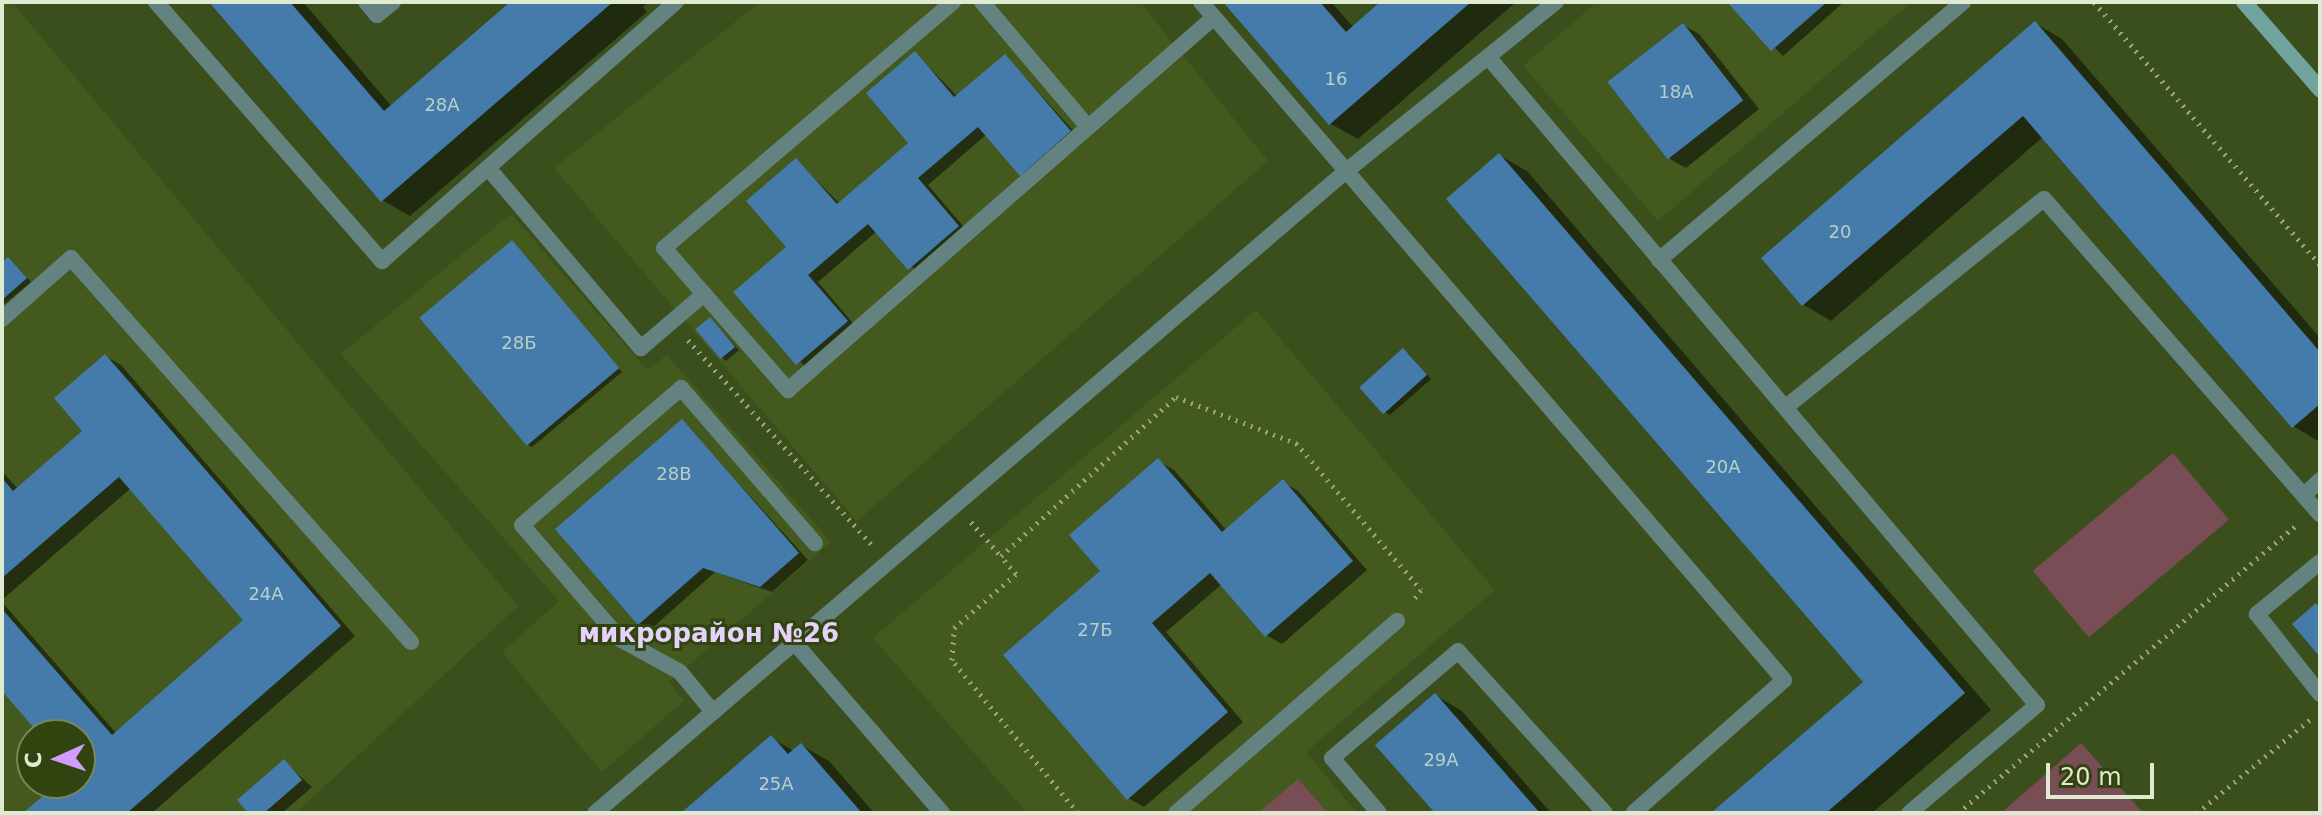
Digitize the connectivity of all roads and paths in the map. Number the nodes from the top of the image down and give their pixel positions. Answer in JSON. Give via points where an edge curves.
{"nodes":[{"id":1,"x":156,"y":2,"type":"edge"},
{"id":2,"x":366,"y":2,"type":"edge"},
{"id":3,"x":393,"y":2,"type":"edge"},
{"id":4,"x":676,"y":2,"type":"edge"},
{"id":5,"x":953,"y":2,"type":"edge"},
{"id":6,"x":982,"y":2,"type":"edge"},
{"id":7,"x":1201,"y":2,"type":"edge"},
{"id":8,"x":1556,"y":2,"type":"edge"},
{"id":9,"x":1963,"y":2,"type":"edge"},
{"id":10,"x":2094,"y":2,"type":"edge"},
{"id":11,"x":2247,"y":3,"type":"edge"},
{"id":12,"x":1214,"y":17,"type":"junction"},
{"id":13,"x":1489,"y":58,"type":"junction"},
{"id":14,"x":2320,"y":89,"type":"edge"},
{"id":15,"x":1088,"y":127,"type":"junction"},
{"id":16,"x":489,"y":169,"type":"junction"},
{"id":17,"x":1345,"y":172,"type":"junction"},
{"id":18,"x":1659,"y":260,"type":"junction"},
{"id":19,"x":2320,"y":265,"type":"edge"},
{"id":20,"x":704,"y":294,"type":"junction"},
{"id":21,"x":2,"y":319,"type":"edge"},
{"id":22,"x":672,"y":321,"type":"junction"},
{"id":23,"x":1786,"y":407,"type":"junction"},
{"id":24,"x":2320,"y":480,"type":"edge"},
{"id":25,"x":2304,"y":495,"type":"junction"},
{"id":26,"x":962,"y":499,"type":"junction"},
{"id":27,"x":2318,"y":511,"type":"edge"},
{"id":28,"x":815,"y":543,"type":"dead end"},
{"id":29,"x":1001,"y":556,"type":"junction"},
{"id":30,"x":2320,"y":562,"type":"edge"},
{"id":31,"x":887,"y":563,"type":"junction"},
{"id":32,"x":1397,"y":621,"type":"joint"},
{"id":33,"x":411,"y":642,"type":"dead end"},
{"id":34,"x":794,"y":642,"type":"junction"},
{"id":35,"x":2320,"y":694,"type":"edge"},
{"id":36,"x":713,"y":712,"type":"junction"},
{"id":37,"x":2320,"y":712,"type":"edge"},
{"id":38,"x":595,"y":813,"type":"edge"},
{"id":39,"x":942,"y":813,"type":"edge"},
{"id":40,"x":1078,"y":813,"type":"edge"},
{"id":41,"x":1176,"y":813,"type":"edge"},
{"id":42,"x":1379,"y":813,"type":"edge"},
{"id":43,"x":1605,"y":813,"type":"edge"},
{"id":44,"x":1633,"y":813,"type":"edge"},
{"id":45,"x":1909,"y":813,"type":"edge"},
{"id":46,"x":1958,"y":813,"type":"edge"},
{"id":47,"x":2197,"y":813,"type":"edge"}],
"edges":[{"from":1,"to":16,"type":"lane","via":[[382,261]]},
{"from":2,"to":3,"type":"lane","via":[[377,15]]},
{"from":4,"to":16,"type":"lane"},
{"from":5,"to":20,"type":"lane","via":[[664,248]]},
{"from":6,"to":15,"type":"lane"},
{"from":7,"to":12,"type":"lane"},
{"from":8,"to":13,"type":"lane"},
{"from":9,"to":18,"type":"lane"},
{"from":10,"to":19,"type":"path"},
{"from":11,"to":14,"type":"street"},
{"from":12,"to":15,"type":"lane"},
{"from":12,"to":17,"type":"lane"},
{"from":13,"to":17,"type":"lane"},
{"from":13,"to":18,"type":"lane"},
{"from":15,"to":20,"type":"lane","via":[[788,390]]},
{"from":16,"to":22,"type":"lane","via":[[641,348]]},
{"from":17,"to":26,"type":"lane"},
{"from":17,"to":44,"type":"lane","via":[[1784,680]]},
{"from":18,"to":23,"type":"lane"},
{"from":20,"to":22,"type":"lane"},
{"from":21,"to":33,"type":"lane","via":[[71,258]]},
{"from":22,"to":31,"type":"path"},
{"from":23,"to":25,"type":"lane","via":[[2044,199]]},
{"from":23,"to":45,"type":"lane","via":[[2037,705]]},
{"from":24,"to":25,"type":"lane"},
{"from":25,"to":27,"type":"lane"},
{"from":26,"to":29,"type":"path","via":[[971,522]]},
{"from":26,"to":31,"type":"lane"},
{"from":27,"to":46,"type":"path"},
{"from":28,"to":36,"type":"lane","via":[[681,388],[522,525],[620,639],[680,672]]},
{"from":29,"to":32,"type":"path","via":[[1176,397],[1296,443],[1421,590]]},
{"from":29,"to":40,"type":"path","via":[[1016,574],[954,628],[952,660]]},
{"from":30,"to":35,"type":"lane","via":[[2257,614]]},
{"from":31,"to":34,"type":"lane"},
{"from":32,"to":41,"type":"lane"},
{"from":34,"to":36,"type":"lane"},
{"from":34,"to":39,"type":"lane"},
{"from":36,"to":38,"type":"lane"},
{"from":37,"to":47,"type":"path"},
{"from":42,"to":43,"type":"lane","via":[[1332,758],[1458,651]]}]}
